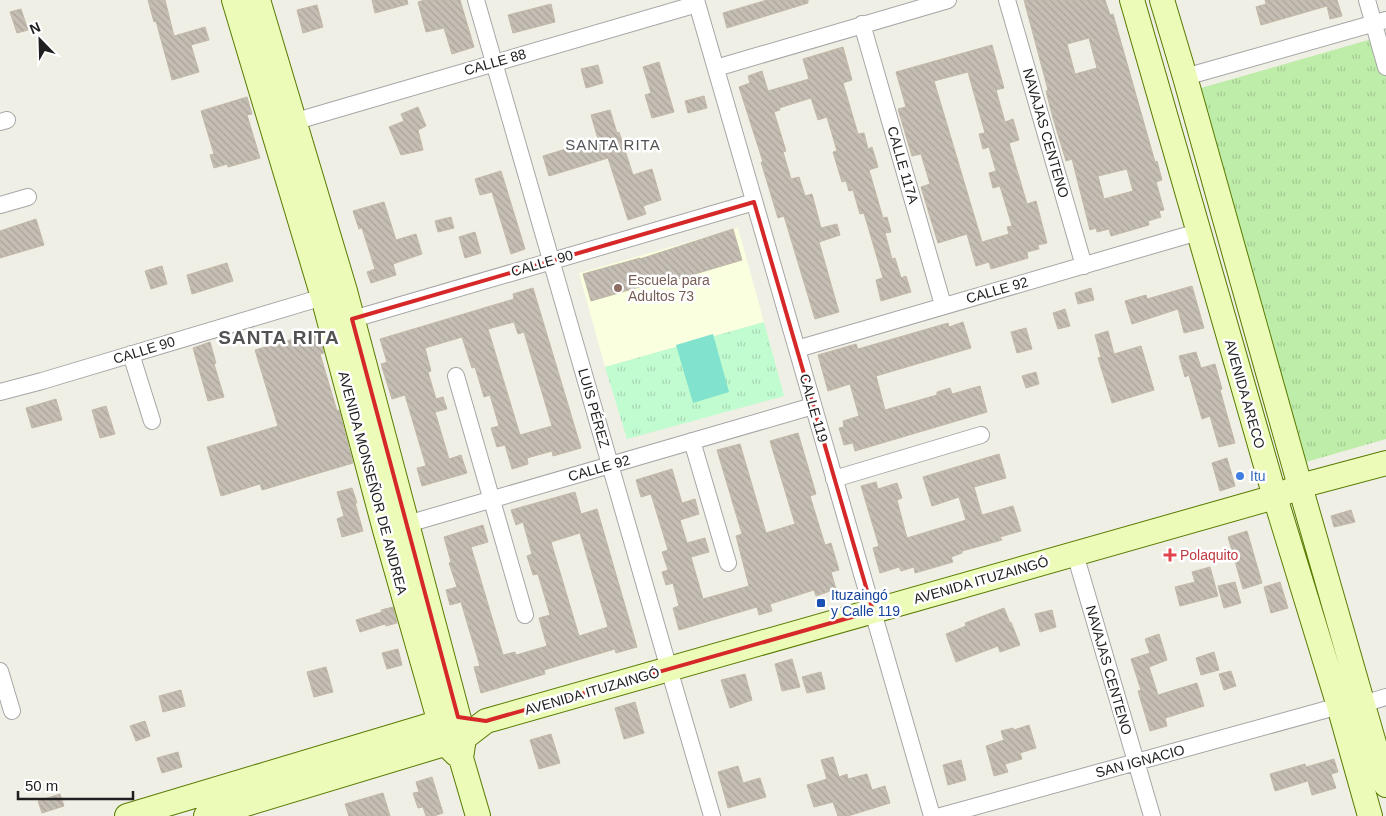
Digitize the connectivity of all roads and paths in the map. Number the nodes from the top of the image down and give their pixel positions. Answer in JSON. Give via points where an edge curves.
{"nodes":[{"id":1,"x":234,"y":0,"type":"edge"},
{"id":2,"x":258,"y":0,"type":"edge"},
{"id":3,"x":476,"y":0,"type":"edge"},
{"id":4,"x":948,"y":0,"type":"edge"},
{"id":5,"x":1007,"y":0,"type":"edge"},
{"id":6,"x":1132,"y":0,"type":"edge"},
{"id":7,"x":1162,"y":0,"type":"edge"},
{"id":8,"x":1367,"y":0,"type":"edge"},
{"id":9,"x":697,"y":2,"type":"edge"},
{"id":10,"x":1380,"y":22,"type":"edge"},
{"id":11,"x":862,"y":24,"type":"junction"},
{"id":12,"x":494,"y":62,"type":"junction"},
{"id":13,"x":1386,"y":67,"type":"edge"},
{"id":14,"x":716,"y":68,"type":"junction"},
{"id":15,"x":1185,"y":77,"type":"junction"},
{"id":16,"x":293,"y":122,"type":"junction"},
{"id":17,"x":28,"y":197,"type":"dead end"},
{"id":18,"x":754,"y":202,"type":"junction"},
{"id":19,"x":0,"y":205,"type":"edge"},
{"id":20,"x":1198,"y":232,"type":"junction"},
{"id":21,"x":552,"y":261,"type":"junction"},
{"id":22,"x":1084,"y":266,"type":"junction"},
{"id":23,"x":334,"y":294,"type":"junction"},
{"id":24,"x":943,"y":306,"type":"junction"},
{"id":25,"x":342,"y":322,"type":"junction"},
{"id":26,"x":797,"y":349,"type":"junction"},
{"id":27,"x":130,"y":354,"type":"junction"},
{"id":28,"x":456,"y":376,"type":"dead end"},
{"id":29,"x":0,"y":392,"type":"edge"},
{"id":30,"x":813,"y":406,"type":"junction"},
{"id":31,"x":152,"y":421,"type":"dead end"},
{"id":32,"x":981,"y":435,"type":"dead end"},
{"id":33,"x":692,"y":441,"type":"junction"},
{"id":34,"x":1386,"y":463,"type":"edge"},
{"id":35,"x":610,"y":464,"type":"junction"},
{"id":36,"x":1386,"y":474,"type":"edge"},
{"id":37,"x":834,"y":479,"type":"junction"},
{"id":38,"x":1302,"y":492,"type":"junction"},
{"id":39,"x":1275,"y":497,"type":"junction"},
{"id":40,"x":491,"y":499,"type":"junction"},
{"id":41,"x":407,"y":524,"type":"junction"},
{"id":42,"x":385,"y":530,"type":"junction"},
{"id":43,"x":1075,"y":554,"type":"junction"},
{"id":44,"x":728,"y":563,"type":"dead end"},
{"id":45,"x":873,"y":611,"type":"junction"},
{"id":46,"x":525,"y":615,"type":"dead end"},
{"id":47,"x":668,"y":669,"type":"junction"},
{"id":48,"x":0,"y":672,"type":"edge"},
{"id":49,"x":1386,"y":697,"type":"edge"},
{"id":50,"x":1363,"y":704,"type":"junction"},
{"id":51,"x":1339,"y":706,"type":"junction"},
{"id":52,"x":12,"y":711,"type":"dead end"},
{"id":53,"x":454,"y":736,"type":"junction"},
{"id":54,"x":1136,"y":762,"type":"junction"},
{"id":55,"x":1386,"y":786,"type":"edge"},
{"id":56,"x":127,"y":816,"type":"edge"},
{"id":57,"x":206,"y":816,"type":"edge"},
{"id":58,"x":478,"y":816,"type":"edge"},
{"id":59,"x":712,"y":816,"type":"edge"},
{"id":60,"x":932,"y":816,"type":"edge"},
{"id":61,"x":941,"y":816,"type":"edge"},
{"id":62,"x":1152,"y":816,"type":"edge"},
{"id":63,"x":1370,"y":816,"type":"edge"}],
"edges":[{"from":1,"to":23,"type":"main road","name":"AVENIDA MONSEÑOR DE ANDREA"},
{"from":2,"to":16,"type":"main road","name":"AVENIDA MONSEÑOR DE ANDREA"},
{"from":3,"to":12,"type":"street","name":"LUIS PÉREZ"},
{"from":4,"to":11,"type":"street"},
{"from":5,"to":22,"type":"street","name":"NAVAJAS CENTENO"},
{"from":6,"to":20,"type":"main road","name":"AVENIDA ARECO"},
{"from":7,"to":15,"type":"main road","name":"AVENIDA ARECO"},
{"from":8,"to":10,"type":"street"},
{"from":9,"to":12,"type":"street","name":"CALLE 88"},
{"from":9,"to":14,"type":"street","name":"CALLE 119"},
{"from":10,"to":13,"type":"street"},
{"from":10,"to":15,"type":"street"},
{"from":11,"to":14,"type":"street"},
{"from":11,"to":24,"type":"street","name":"CALLE 117A"},
{"from":12,"to":16,"type":"street","name":"CALLE 88"},
{"from":12,"to":21,"type":"street","name":"LUIS PÉREZ"},
{"from":14,"to":18,"type":"street","name":"CALLE 119"},
{"from":15,"to":38,"type":"main road","name":"AVENIDA ARECO"},
{"from":16,"to":23,"type":"main road","name":"AVENIDA MONSEÑOR DE ANDREA"},
{"from":17,"to":19,"type":"street"},
{"from":18,"to":21,"type":"street","name":"CALLE 90"},
{"from":18,"to":26,"type":"street","name":"CALLE 119"},
{"from":20,"to":22,"type":"street","name":"CALLE 92"},
{"from":20,"to":39,"type":"main road","name":"AVENIDA ARECO"},
{"from":21,"to":25,"type":"street","name":"CALLE 90"},
{"from":21,"to":35,"type":"street","name":"LUIS PÉREZ"},
{"from":22,"to":24,"type":"street","name":"CALLE 92"},
{"from":23,"to":25,"type":"main road","name":"AVENIDA MONSEÑOR DE ANDREA"},
{"from":23,"to":27,"type":"street","name":"CALLE 90"},
{"from":24,"to":26,"type":"street","name":"CALLE 92"},
{"from":25,"to":41,"type":"main road","name":"AVENIDA MONSEÑOR DE ANDREA"},
{"from":25,"to":42,"type":"main road","name":"AVENIDA MONSEÑOR DE ANDREA"},
{"from":26,"to":30,"type":"street","name":"CALLE 119"},
{"from":27,"to":29,"type":"street","name":"CALLE 90"},
{"from":27,"to":31,"type":"street"},
{"from":28,"to":40,"type":"street"},
{"from":30,"to":33,"type":"street","name":"CALLE 92"},
{"from":30,"to":37,"type":"street","name":"CALLE 119"},
{"from":32,"to":37,"type":"street"},
{"from":33,"to":35,"type":"street","name":"CALLE 92"},
{"from":33,"to":44,"type":"street"},
{"from":34,"to":38,"type":"main road","name":"AVENIDA ITUZAINGÓ"},
{"from":35,"to":40,"type":"street","name":"CALLE 92"},
{"from":35,"to":47,"type":"street","name":"LUIS PÉREZ"},
{"from":36,"to":38,"type":"main road","name":"AVENIDA ITUZAINGÓ"},
{"from":37,"to":45,"type":"street","name":"CALLE 119"},
{"from":38,"to":39,"type":"main road","name":"AVENIDA ITUZAINGÓ"},
{"from":38,"to":50,"type":"main road","name":"AVENIDA ARECO"},
{"from":39,"to":43,"type":"main road","name":"AVENIDA ITUZAINGÓ"},
{"from":39,"to":51,"type":"main road","name":"AVENIDA ARECO"},
{"from":40,"to":41,"type":"street","name":"CALLE 92"},
{"from":40,"to":46,"type":"street"},
{"from":41,"to":42,"type":"street","name":"CALLE 92"},
{"from":41,"to":53,"type":"main road","name":"AVENIDA MONSEÑOR DE ANDREA"},
{"from":42,"to":53,"type":"main road","name":"AVENIDA MONSEÑOR DE ANDREA"},
{"from":43,"to":45,"type":"main road","name":"AVENIDA ITUZAINGÓ"},
{"from":43,"to":54,"type":"street","name":"NAVAJAS CENTENO"},
{"from":45,"to":47,"type":"main road","name":"AVENIDA ITUZAINGÓ"},
{"from":45,"to":60,"type":"street","name":"CALLE 119"},
{"from":47,"to":53,"type":"main road","name":"AVENIDA ITUZAINGÓ","via":[[486,721]]},
{"from":47,"to":59,"type":"street","name":"LUIS PÉREZ"},
{"from":48,"to":52,"type":"street"},
{"from":49,"to":50,"type":"street"},
{"from":50,"to":55,"type":"main road","name":"AVENIDA ARECO"},
{"from":51,"to":54,"type":"street","name":"SAN IGNACIO"},
{"from":51,"to":63,"type":"main road","name":"AVENIDA ARECO"},
{"from":53,"to":56,"type":"main road","name":"AVENIDA ITUZAINGÓ"},
{"from":53,"to":57,"type":"main road","name":"AVENIDA ITUZAINGÓ"},
{"from":53,"to":58,"type":"main road","name":"AVENIDA MONSEÑOR DE ANDREA"},
{"from":54,"to":61,"type":"street","name":"SAN IGNACIO"},
{"from":54,"to":62,"type":"street","name":"NAVAJAS CENTENO"}]}
